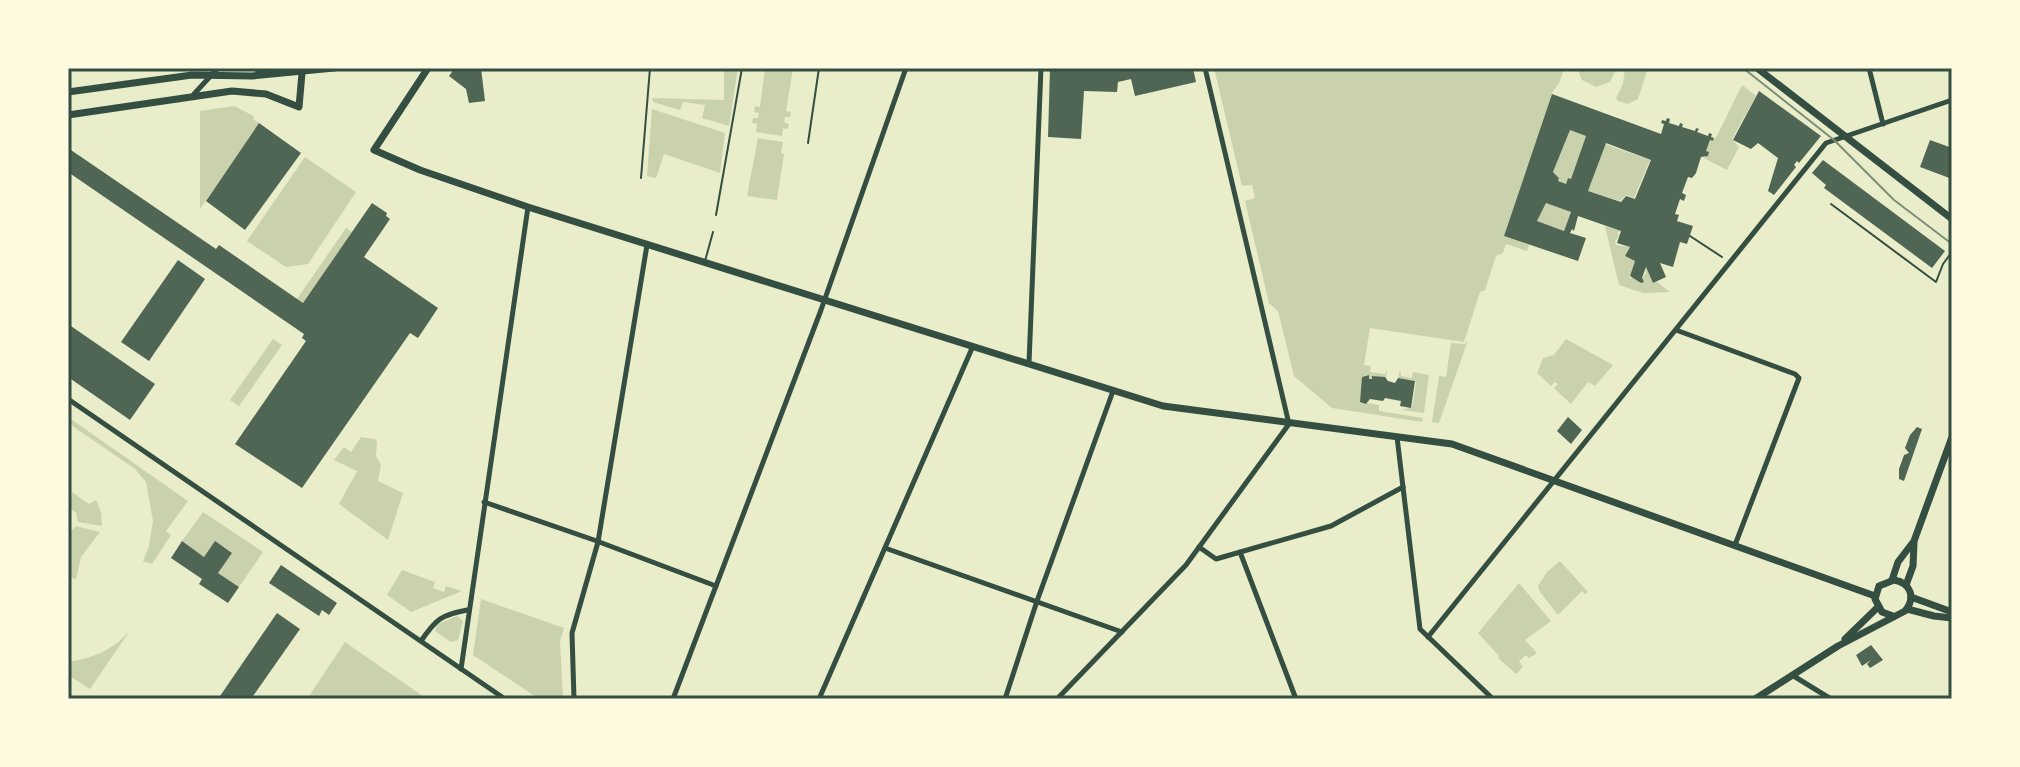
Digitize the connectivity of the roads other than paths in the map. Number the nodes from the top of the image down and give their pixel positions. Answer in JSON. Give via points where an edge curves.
{"nodes":[{"id":1,"x":254,"y":68,"type":"edge"},
{"id":2,"x":334,"y":68,"type":"edge"},
{"id":3,"x":428,"y":68,"type":"edge"},
{"id":4,"x":650,"y":68,"type":"edge"},
{"id":5,"x":742,"y":68,"type":"edge"},
{"id":6,"x":819,"y":68,"type":"edge"},
{"id":7,"x":906,"y":68,"type":"edge"},
{"id":8,"x":1041,"y":68,"type":"edge"},
{"id":9,"x":1205,"y":68,"type":"edge"},
{"id":10,"x":1757,"y":68,"type":"edge"},
{"id":11,"x":1869,"y":68,"type":"edge"},
{"id":12,"x":216,"y":72,"type":"edge"},
{"id":13,"x":302,"y":73,"type":"junction"},
{"id":14,"x":266,"y":75,"type":"junction"},
{"id":15,"x":68,"y":92,"type":"edge"},
{"id":16,"x":194,"y":94,"type":"junction"},
{"id":17,"x":1952,"y":100,"type":"edge"},
{"id":18,"x":68,"y":115,"type":"edge"},
{"id":19,"x":1883,"y":124,"type":"junction"},
{"id":20,"x":1847,"y":137,"type":"junction"},
{"id":21,"x":808,"y":143,"type":"dead end"},
{"id":22,"x":641,"y":178,"type":"dead end"},
{"id":23,"x":1831,"y":204,"type":"dead end"},
{"id":24,"x":528,"y":207,"type":"junction"},
{"id":25,"x":716,"y":215,"type":"dead end"},
{"id":26,"x":1952,"y":219,"type":"edge"},
{"id":27,"x":713,"y":232,"type":"dead end"},
{"id":28,"x":647,"y":245,"type":"junction"},
{"id":29,"x":1952,"y":252,"type":"edge"},
{"id":30,"x":705,"y":263,"type":"junction"},
{"id":31,"x":825,"y":299,"type":"junction"},
{"id":32,"x":1676,"y":329,"type":"junction"},
{"id":33,"x":973,"y":346,"type":"junction"},
{"id":34,"x":1029,"y":363,"type":"junction"},
{"id":35,"x":1113,"y":390,"type":"junction"},
{"id":36,"x":68,"y":399,"type":"edge"},
{"id":37,"x":1289,"y":424,"type":"junction"},
{"id":38,"x":1397,"y":437,"type":"junction"},
{"id":39,"x":1952,"y":437,"type":"edge"},
{"id":40,"x":1554,"y":480,"type":"junction"},
{"id":41,"x":1403,"y":487,"type":"junction"},
{"id":42,"x":484,"y":502,"type":"junction"},
{"id":43,"x":1914,"y":541,"type":"junction"},
{"id":44,"x":598,"y":542,"type":"junction"},
{"id":45,"x":1735,"y":545,"type":"junction"},
{"id":46,"x":1199,"y":547,"type":"junction"},
{"id":47,"x":885,"y":548,"type":"junction"},
{"id":48,"x":1240,"y":552,"type":"junction"},
{"id":49,"x":1892,"y":580,"type":"junction"},
{"id":50,"x":1906,"y":585,"type":"junction"},
{"id":51,"x":716,"y":586,"type":"junction"},
{"id":52,"x":1875,"y":596,"type":"junction"},
{"id":53,"x":1911,"y":597,"type":"junction"},
{"id":54,"x":1037,"y":601,"type":"junction"},
{"id":55,"x":1878,"y":607,"type":"junction"},
{"id":56,"x":1907,"y":609,"type":"junction"},
{"id":57,"x":467,"y":610,"type":"junction"},
{"id":58,"x":1952,"y":615,"type":"edge"},
{"id":59,"x":1893,"y":616,"type":"junction"},
{"id":60,"x":1122,"y":632,"type":"junction"},
{"id":61,"x":1428,"y":637,"type":"junction"},
{"id":62,"x":421,"y":641,"type":"junction"},
{"id":63,"x":1838,"y":646,"type":"junction"},
{"id":64,"x":461,"y":669,"type":"junction"},
{"id":65,"x":1792,"y":675,"type":"junction"},
{"id":66,"x":505,"y":699,"type":"edge"},
{"id":67,"x":574,"y":699,"type":"edge"},
{"id":68,"x":673,"y":699,"type":"edge"},
{"id":69,"x":819,"y":699,"type":"edge"},
{"id":70,"x":1005,"y":699,"type":"edge"},
{"id":71,"x":1057,"y":699,"type":"edge"},
{"id":72,"x":1296,"y":699,"type":"edge"},
{"id":73,"x":1492,"y":699,"type":"edge"},
{"id":74,"x":1755,"y":699,"type":"edge"},
{"id":75,"x":1831,"y":699,"type":"edge"}],
"edges":[{"from":1,"to":14,"type":"street"},
{"from":2,"to":13,"type":"main road"},
{"from":3,"to":24,"type":"main road","via":[[374,150]]},
{"from":4,"to":22,"type":"lane"},
{"from":5,"to":25,"type":"lane"},
{"from":6,"to":21,"type":"lane"},
{"from":7,"to":31,"type":"street"},
{"from":8,"to":34,"type":"street"},
{"from":9,"to":37,"type":"street"},
{"from":10,"to":20,"type":"main road"},
{"from":11,"to":19,"type":"street"},
{"from":12,"to":14,"type":"main road"},
{"from":12,"to":15,"type":"main road"},
{"from":12,"to":16,"type":"street"},
{"from":13,"to":14,"type":"main road"},
{"from":13,"to":16,"type":"main road","via":[[299,107],[254,92]]},
{"from":16,"to":18,"type":"main road"},
{"from":17,"to":19,"type":"street"},
{"from":19,"to":20,"type":"street"},
{"from":20,"to":26,"type":"main road"},
{"from":20,"to":32,"type":"street","via":[[1826,143]]},
{"from":23,"to":29,"type":"lane","via":[[1936,282]]},
{"from":24,"to":28,"type":"main road"},
{"from":24,"to":42,"type":"street"},
{"from":27,"to":30,"type":"lane"},
{"from":28,"to":30,"type":"main road"},
{"from":28,"to":44,"type":"street"},
{"from":30,"to":31,"type":"main road"},
{"from":31,"to":33,"type":"main road"},
{"from":31,"to":51,"type":"street"},
{"from":32,"to":40,"type":"street"},
{"from":32,"to":45,"type":"street","via":[[1799,378]]},
{"from":33,"to":34,"type":"main road"},
{"from":33,"to":47,"type":"street"},
{"from":34,"to":35,"type":"main road"},
{"from":35,"to":37,"type":"main road","via":[[1163,406]]},
{"from":35,"to":54,"type":"street"},
{"from":36,"to":62,"type":"street"},
{"from":37,"to":38,"type":"main road"},
{"from":37,"to":46,"type":"street"},
{"from":38,"to":40,"type":"main road","via":[[1452,444]]},
{"from":38,"to":41,"type":"street"},
{"from":39,"to":43,"type":"main road"},
{"from":40,"to":45,"type":"main road"},
{"from":40,"to":61,"type":"street"},
{"from":41,"to":48,"type":"street","via":[[1331,526]]},
{"from":41,"to":61,"type":"street","via":[[1420,629]]},
{"from":42,"to":44,"type":"street"},
{"from":42,"to":57,"type":"street"},
{"from":43,"to":49,"type":"main road"},
{"from":43,"to":50,"type":"main road"},
{"from":44,"to":51,"type":"street"},
{"from":44,"to":67,"type":"street","via":[[572,633]]},
{"from":45,"to":52,"type":"main road"},
{"from":46,"to":48,"type":"street","via":[[1216,559]]},
{"from":46,"to":60,"type":"street"},
{"from":47,"to":54,"type":"street"},
{"from":47,"to":69,"type":"street"},
{"from":48,"to":72,"type":"street"},
{"from":49,"to":50,"type":"main road"},
{"from":49,"to":52,"type":"main road","via":[[1879,586]]},
{"from":50,"to":53,"type":"main road"},
{"from":51,"to":68,"type":"street"},
{"from":52,"to":55,"type":"main road"},
{"from":53,"to":56,"type":"main road"},
{"from":53,"to":58,"type":"main road"},
{"from":54,"to":60,"type":"street"},
{"from":54,"to":70,"type":"street"},
{"from":55,"to":59,"type":"main road"},
{"from":55,"to":63,"type":"main road"},
{"from":56,"to":58,"type":"main road"},
{"from":56,"to":59,"type":"main road"},
{"from":57,"to":62,"type":"street","via":[[435,620]]},
{"from":57,"to":64,"type":"street"},
{"from":59,"to":63,"type":"main road"},
{"from":60,"to":71,"type":"street"},
{"from":61,"to":73,"type":"street"},
{"from":62,"to":64,"type":"street"},
{"from":63,"to":65,"type":"main road"},
{"from":64,"to":66,"type":"street"},
{"from":65,"to":74,"type":"main road"},
{"from":65,"to":75,"type":"street"}]}
